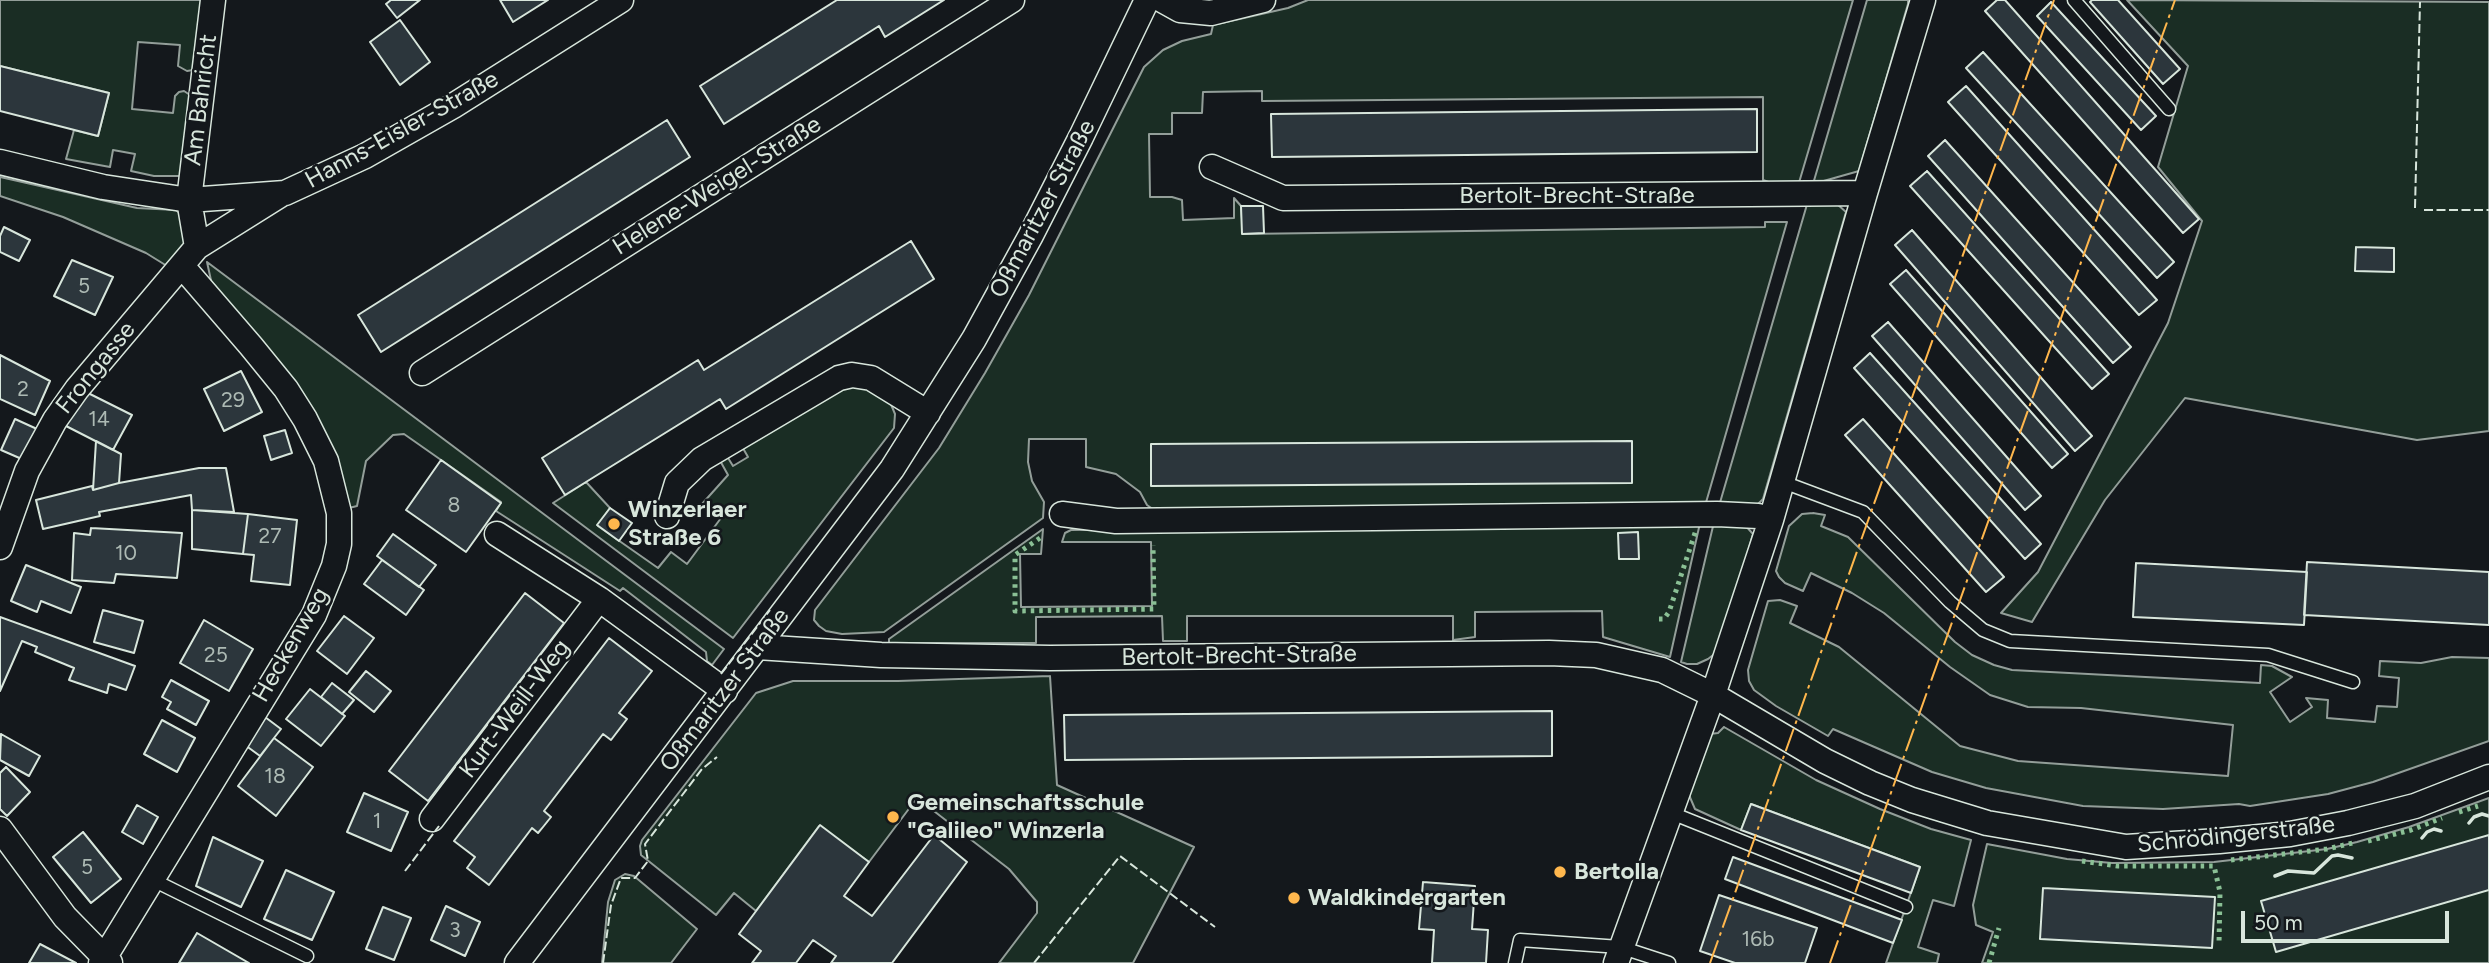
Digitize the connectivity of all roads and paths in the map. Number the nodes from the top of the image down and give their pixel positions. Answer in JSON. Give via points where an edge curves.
{"nodes":[{"id":1,"x":213,"y":0,"type":"edge"},
{"id":2,"x":621,"y":0,"type":"edge"},
{"id":3,"x":1012,"y":0,"type":"edge"},
{"id":4,"x":1147,"y":0,"type":"edge"},
{"id":5,"x":1162,"y":0,"type":"edge"},
{"id":6,"x":1263,"y":0,"type":"edge"},
{"id":7,"x":1923,"y":0,"type":"edge"},
{"id":8,"x":2074,"y":0,"type":"edge"},
{"id":9,"x":2169,"y":109,"type":"dead end"},
{"id":10,"x":0,"y":162,"type":"edge"},
{"id":11,"x":1212,"y":167,"type":"dead end"},
{"id":12,"x":285,"y":192,"type":"junction"},
{"id":13,"x":1865,"y":194,"type":"junction"},
{"id":14,"x":189,"y":200,"type":"junction"},
{"id":15,"x":190,"y":257,"type":"junction"},
{"id":16,"x":422,"y":373,"type":"dead end"},
{"id":17,"x":928,"y":413,"type":"junction"},
{"id":18,"x":1783,"y":482,"type":"junction"},
{"id":19,"x":1062,"y":514,"type":"dead end"},
{"id":20,"x":667,"y":516,"type":"dead end"},
{"id":21,"x":1771,"y":520,"type":"junction"},
{"id":22,"x":497,"y":534,"type":"dead end"},
{"id":23,"x":0,"y":547,"type":"edge"},
{"id":24,"x":599,"y":599,"type":"junction"},
{"id":25,"x":757,"y":647,"type":"junction"},
{"id":26,"x":2353,"y":682,"type":"dead end"},
{"id":27,"x":725,"y":691,"type":"junction"},
{"id":28,"x":1713,"y":695,"type":"junction"},
{"id":29,"x":2489,"y":777,"type":"edge"},
{"id":30,"x":1669,"y":812,"type":"junction"},
{"id":31,"x":432,"y":819,"type":"dead end"},
{"id":32,"x":0,"y":829,"type":"edge"},
{"id":33,"x":152,"y":879,"type":"junction"},
{"id":34,"x":1906,"y":907,"type":"dead end"},
{"id":35,"x":1618,"y":955,"type":"edge"},
{"id":36,"x":307,"y":956,"type":"dead end"},
{"id":37,"x":105,"y":962,"type":"edge"},
{"id":38,"x":517,"y":963,"type":"edge"},
{"id":39,"x":1516,"y":963,"type":"edge"},
{"id":40,"x":1669,"y":963,"type":"edge"}],
"edges":[{"from":1,"to":14,"type":"street","name":"Am Bahricht"},
{"from":2,"to":12,"type":"street","name":"Hanns-Eisler-Straße","via":[[453,106],[365,156]]},
{"from":3,"to":16,"type":"street","name":"Helene-Weigel-Straße"},
{"from":4,"to":17,"type":"street","name":"Oßmaritzer Straße","via":[[1030,237]]},
{"from":5,"to":6,"type":"street","via":[[1180,10],[1211,13]]},
{"from":7,"to":13,"type":"street"},
{"from":8,"to":9,"type":"lane"},
{"from":10,"to":14,"type":"street","name":"Hanns-Eisler-Straße","via":[[103,187]]},
{"from":11,"to":13,"type":"street","name":"Bertolt-Brecht-Straße","via":[[1283,198]]},
{"from":12,"to":14,"type":"street","name":"Hanns-Eisler-Straße"},
{"from":12,"to":15,"type":"street","name":"Frongasse"},
{"from":13,"to":18,"type":"street"},
{"from":14,"to":15,"type":"street"},
{"from":15,"to":23,"type":"street","name":"Frongasse","via":[[55,420],[20,486]]},
{"from":15,"to":33,"type":"street","name":"Heckenweg","via":[[305,419],[326,461],[339,513],[339,544],[314,615]]},
{"from":17,"to":20,"type":"street","via":[[871,378],[839,378],[702,458],[677,483]]},
{"from":17,"to":25,"type":"street","name":"Oßmaritzer Straße","via":[[892,469]]},
{"from":18,"to":21,"type":"street"},
{"from":18,"to":26,"type":"lane","via":[[1863,512],[1950,602],[1983,629],[2010,641],[2268,655]]},
{"from":19,"to":21,"type":"street","via":[[1116,521],[1717,514]]},
{"from":21,"to":28,"type":"street"},
{"from":22,"to":24,"type":"street"},
{"from":24,"to":27,"type":"street"},
{"from":24,"to":31,"type":"street","name":"Kurt-Weill-Weg"},
{"from":25,"to":27,"type":"street","name":"Oßmaritzer Straße"},
{"from":25,"to":28,"type":"street","name":"Bertolt-Brecht-Straße","via":[[1049,658],[1560,653],[1596,655],[1662,670]]},
{"from":27,"to":38,"type":"street","name":"Oßmaritzer Straße"},
{"from":28,"to":29,"type":"street","name":"Schrödingerstraße","via":[[1825,761],[1912,800],[1987,823],[2126,847],[2290,834],[2348,824],[2415,806]]},
{"from":28,"to":30,"type":"street"},
{"from":30,"to":34,"type":"lane"},
{"from":30,"to":35,"type":"street"},
{"from":32,"to":37,"type":"street","via":[[61,912]]},
{"from":33,"to":36,"type":"lane"},
{"from":33,"to":37,"type":"street","name":"Heckenweg"},
{"from":35,"to":39,"type":"lane","via":[[1520,940]]},
{"from":35,"to":40,"type":"lane"}]}
